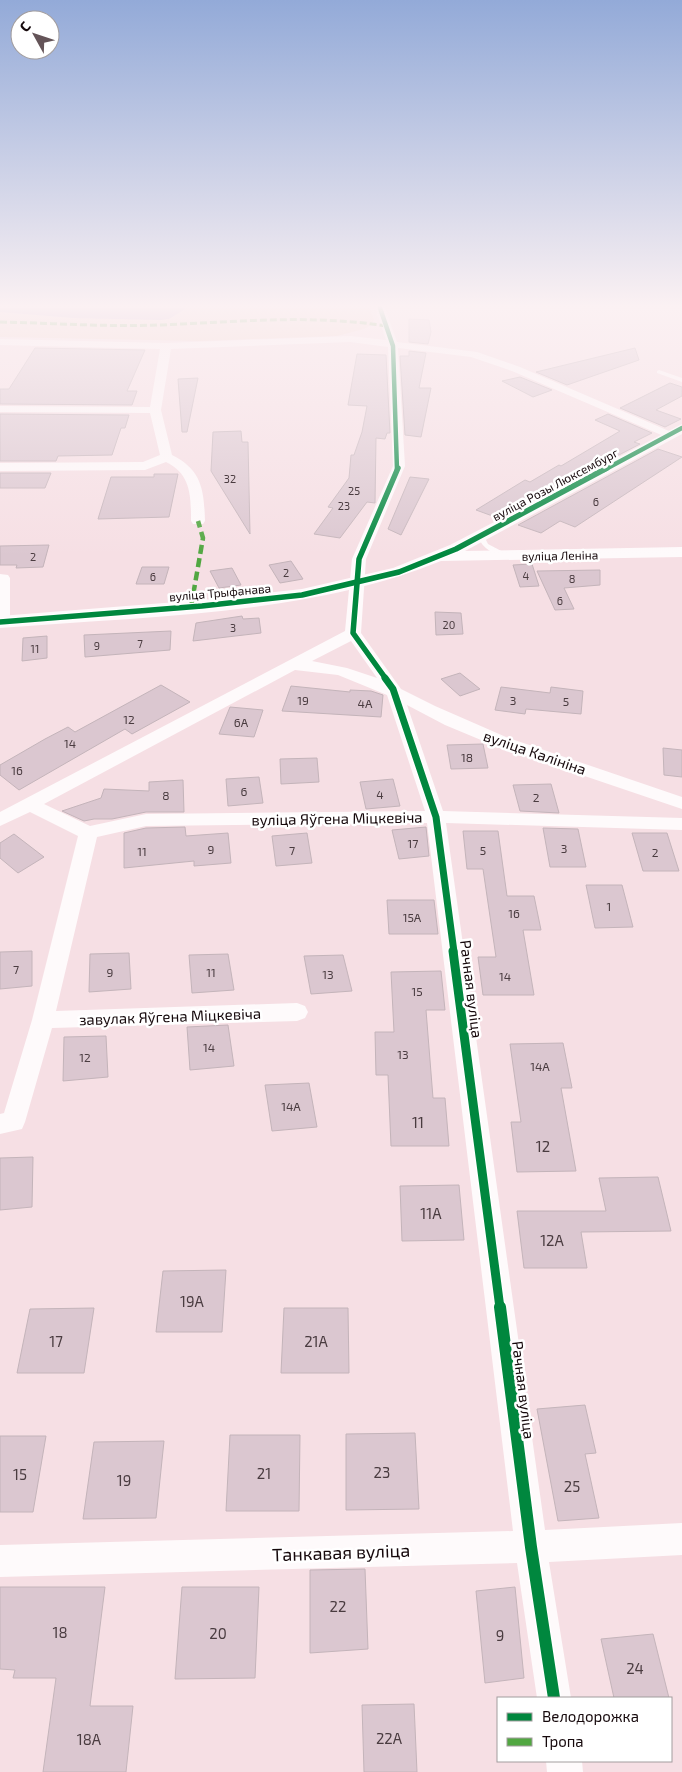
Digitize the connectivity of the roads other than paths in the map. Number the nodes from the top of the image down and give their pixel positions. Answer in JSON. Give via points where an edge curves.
{"nodes":[{"id":1,"x":158,"y":391,"type":"edge"},
{"id":2,"x":395,"y":391,"type":"edge"},
{"id":3,"x":572,"y":391,"type":"edge"},
{"id":4,"x":0,"y":409,"type":"edge"},
{"id":5,"x":155,"y":410,"type":"junction"},
{"id":6,"x":676,"y":431,"type":"edge"},
{"id":7,"x":166,"y":457,"type":"junction"},
{"id":8,"x":0,"y":467,"type":"edge"},
{"id":9,"x":198,"y":521,"type":"dead end"},
{"id":10,"x":486,"y":533,"type":"junction"},
{"id":11,"x":682,"y":552,"type":"edge"},
{"id":12,"x":508,"y":556,"type":"junction"},
{"id":13,"x":437,"y":557,"type":"junction"},
{"id":14,"x":0,"y":578,"type":"edge"},
{"id":15,"x":357,"y":584,"type":"junction"},
{"id":16,"x":1,"y":622,"type":"edge"},
{"id":17,"x":353,"y":633,"type":"junction"},
{"id":18,"x":291,"y":665,"type":"junction"},
{"id":19,"x":393,"y":689,"type":"junction"},
{"id":20,"x":682,"y":803,"type":"edge"},
{"id":21,"x":30,"y":805,"type":"junction"},
{"id":22,"x":436,"y":817,"type":"junction"},
{"id":23,"x":0,"y":820,"type":"edge"},
{"id":24,"x":682,"y":824,"type":"edge"},
{"id":25,"x":88,"y":833,"type":"junction"},
{"id":26,"x":297,"y":1012,"type":"dead end"},
{"id":27,"x":42,"y":1020,"type":"junction"},
{"id":28,"x":0,"y":1124,"type":"edge"},
{"id":29,"x":682,"y":1539,"type":"edge"},
{"id":30,"x":531,"y":1547,"type":"junction"},
{"id":31,"x":0,"y":1561,"type":"edge"},
{"id":32,"x":554,"y":1697,"type":"edge"}],
"edges":[{"from":1,"to":5,"type":"street"},
{"from":2,"to":15,"type":"street","via":[[399,466],[359,559]]},
{"from":3,"to":6,"type":"street","name":"вуліца Розы Люксембург"},
{"from":4,"to":5,"type":"street"},
{"from":5,"to":7,"type":"street"},
{"from":6,"to":10,"type":"street","name":"вуліца Розы Люксембург"},
{"from":7,"to":8,"type":"street","via":[[146,466]]},
{"from":7,"to":9,"type":"street","via":[[181,462],[193,476]]},
{"from":10,"to":12,"type":"lane","via":[[485,545]]},
{"from":10,"to":13,"type":"street","name":"вуліца Розы Люксембург"},
{"from":11,"to":12,"type":"street","name":"вуліца Леніна"},
{"from":12,"to":13,"type":"street","name":"вуліца Леніна"},
{"from":13,"to":15,"type":"street","name":"вуліца Трыфанава"},
{"from":14,"to":16,"type":"street","via":[[3,578]]},
{"from":15,"to":16,"type":"street","name":"вуліца Трыфанава","via":[[302,595],[202,606]]},
{"from":15,"to":17,"type":"street"},
{"from":17,"to":18,"type":"street"},
{"from":17,"to":19,"type":"street","name":"Рачная вуліца"},
{"from":18,"to":19,"type":"street","name":"вуліца Калініна","via":[[315,664]]},
{"from":18,"to":21,"type":"street"},
{"from":19,"to":20,"type":"street","name":"вуліца Калініна","via":[[473,730]]},
{"from":19,"to":22,"type":"street","name":"Рачная вуліца"},
{"from":21,"to":23,"type":"street"},
{"from":21,"to":25,"type":"street"},
{"from":22,"to":24,"type":"street","name":"вуліца Яўгена Міцкевіча"},
{"from":22,"to":25,"type":"street","name":"вуліца Яўгена Міцкевіча","via":[[146,820]]},
{"from":22,"to":30,"type":"street","name":"Рачная вуліца"},
{"from":25,"to":27,"type":"street"},
{"from":26,"to":27,"type":"street","name":"завулак Яўгена Міцкевіча"},
{"from":27,"to":28,"type":"street","via":[[12,1122]]},
{"from":29,"to":30,"type":"street","name":"Танкавая вуліца"},
{"from":30,"to":31,"type":"street","name":"Танкавая вуліца"},
{"from":30,"to":32,"type":"street","name":"Рачная вуліца"}]}
